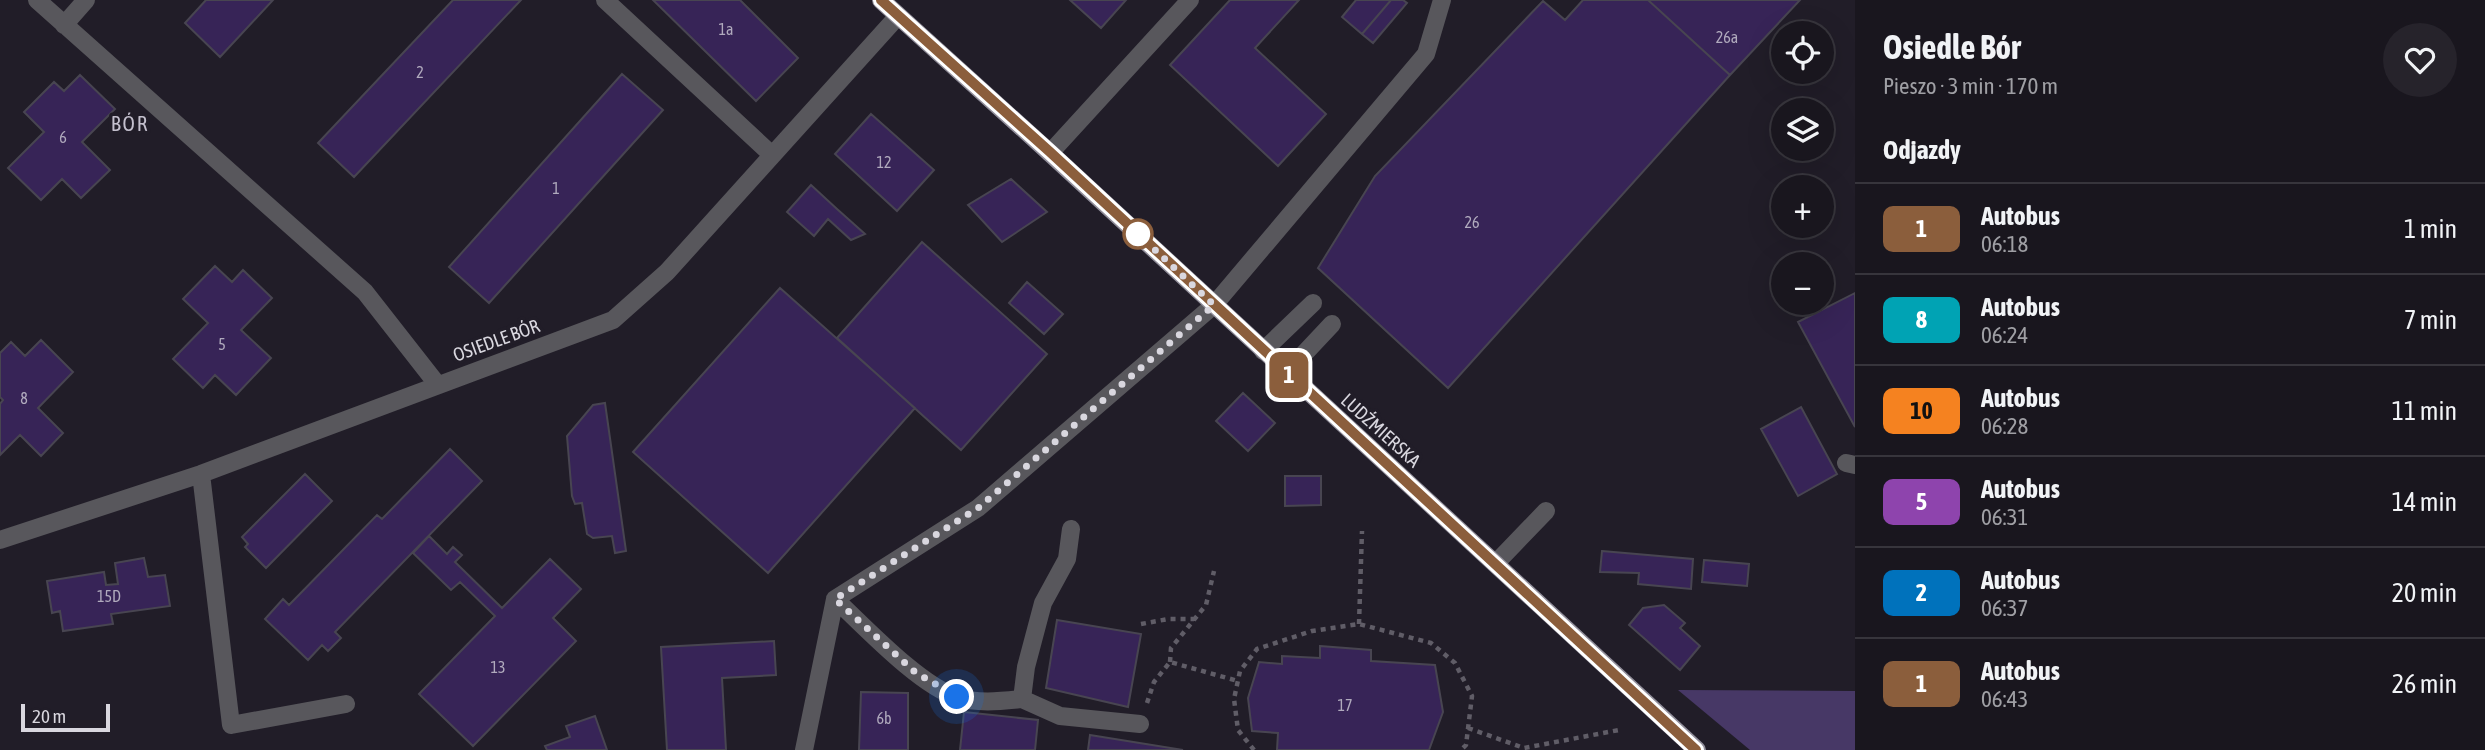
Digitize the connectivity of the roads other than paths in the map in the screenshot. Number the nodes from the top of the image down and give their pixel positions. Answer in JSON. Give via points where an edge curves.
{"nodes":[{"id":1,"x":37,"y":0,"type":"edge"},
{"id":2,"x":86,"y":0,"type":"edge"},
{"id":3,"x":605,"y":0,"type":"edge"},
{"id":4,"x":881,"y":0,"type":"edge"},
{"id":5,"x":1190,"y":0,"type":"edge"},
{"id":6,"x":1442,"y":0,"type":"edge"},
{"id":7,"x":898,"y":16,"type":"junction"},
{"id":8,"x":64,"y":25,"type":"junction"},
{"id":9,"x":1050,"y":152,"type":"junction"},
{"id":10,"x":772,"y":155,"type":"junction"},
{"id":11,"x":1314,"y":303,"type":"dead end"},
{"id":12,"x":1214,"y":305,"type":"junction"},
{"id":13,"x":1332,"y":324,"type":"dead end"},
{"id":14,"x":1263,"y":351,"type":"junction"},
{"id":15,"x":1286,"y":373,"type":"junction"},
{"id":16,"x":437,"y":384,"type":"junction"},
{"id":17,"x":201,"y":474,"type":"junction"},
{"id":18,"x":1546,"y":511,"type":"dead end"},
{"id":19,"x":1071,"y":529,"type":"dead end"},
{"id":20,"x":0,"y":540,"type":"edge"},
{"id":21,"x":1496,"y":563,"type":"junction"},
{"id":22,"x":835,"y":599,"type":"junction"},
{"id":23,"x":1022,"y":699,"type":"junction"},
{"id":24,"x":346,"y":704,"type":"dead end"},
{"id":25,"x":1140,"y":724,"type":"road end"},
{"id":26,"x":804,"y":750,"type":"edge"},
{"id":27,"x":1696,"y":750,"type":"edge"}],
"edges":[{"from":1,"to":8,"type":"street"},
{"from":2,"to":8,"type":"street"},
{"from":3,"to":10,"type":"street"},
{"from":4,"to":7,"type":"main road","name":"LUDŹMIERSKA"},
{"from":5,"to":9,"type":"street"},
{"from":6,"to":12,"type":"street","via":[[1426,54]]},
{"from":7,"to":9,"type":"main road","name":"LUDŹMIERSKA"},
{"from":7,"to":10,"type":"street","name":"OSIEDLE BÓR"},
{"from":8,"to":16,"type":"street","via":[[365,292]]},
{"from":9,"to":12,"type":"main road","name":"LUDŹMIERSKA"},
{"from":10,"to":16,"type":"street","name":"OSIEDLE BÓR","via":[[667,272],[614,320]]},
{"from":11,"to":14,"type":"street"},
{"from":12,"to":14,"type":"main road","name":"LUDŹMIERSKA"},
{"from":12,"to":22,"type":"street","via":[[978,508]]},
{"from":13,"to":15,"type":"street"},
{"from":14,"to":15,"type":"main road","name":"LUDŹMIERSKA"},
{"from":15,"to":21,"type":"main road","name":"LUDŹMIERSKA"},
{"from":16,"to":17,"type":"street","name":"OSIEDLE BÓR"},
{"from":17,"to":20,"type":"street","name":"OSIEDLE BÓR"},
{"from":17,"to":24,"type":"street","via":[[231,725]]},
{"from":18,"to":21,"type":"street"},
{"from":19,"to":23,"type":"street","via":[[1067,559],[1043,603]]},
{"from":21,"to":27,"type":"main road","name":"LUDŹMIERSKA"},
{"from":22,"to":23,"type":"street","via":[[915,672],[957,697],[993,702]]},
{"from":22,"to":26,"type":"street"},
{"from":23,"to":25,"type":"street","via":[[1060,716]]}]}
